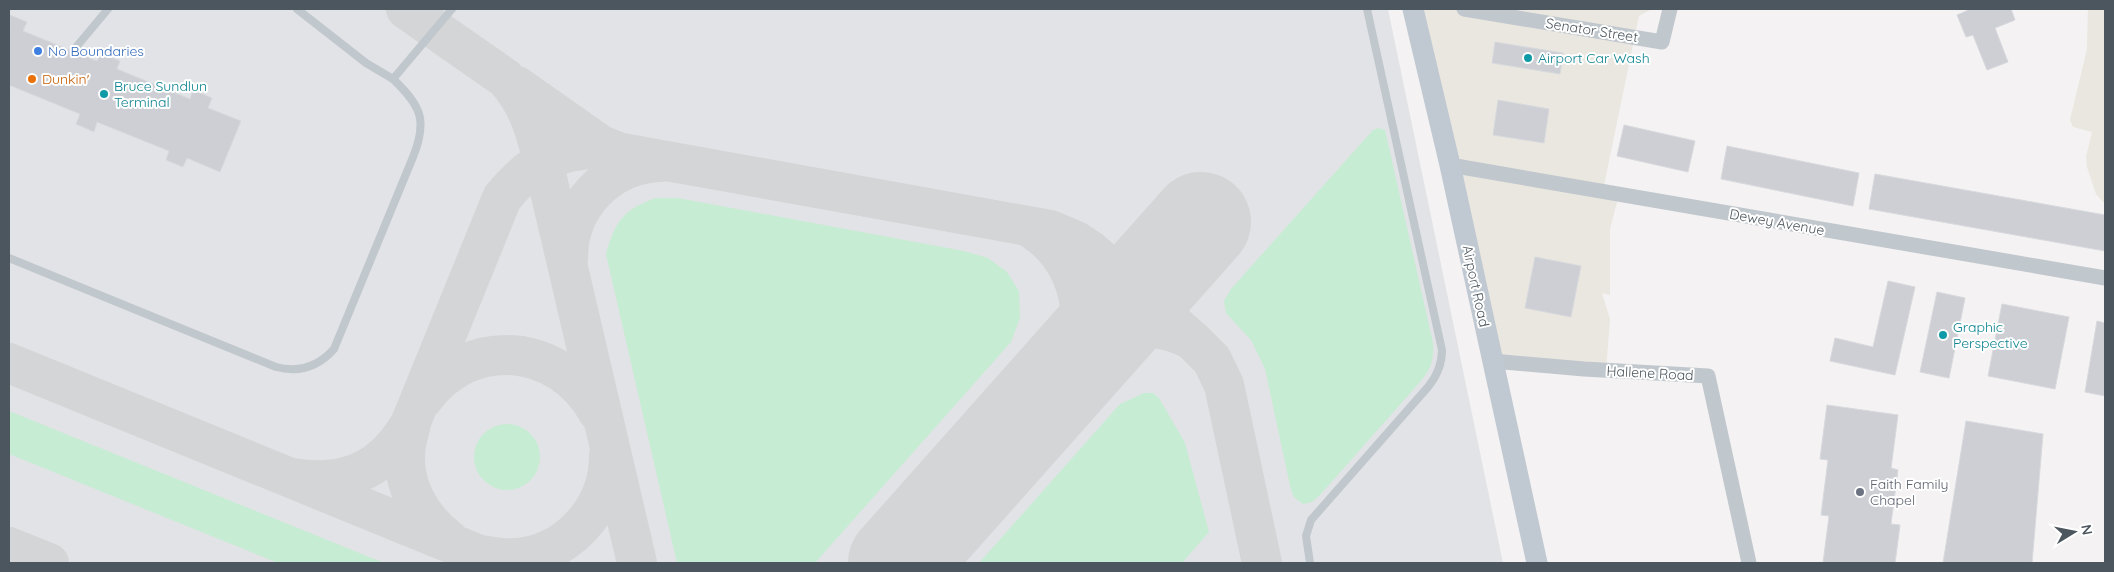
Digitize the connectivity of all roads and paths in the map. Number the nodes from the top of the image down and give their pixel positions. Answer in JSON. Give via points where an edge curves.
{"nodes":[{"id":1,"x":108,"y":9,"type":"edge"},
{"id":2,"x":297,"y":9,"type":"edge"},
{"id":3,"x":452,"y":9,"type":"edge"},
{"id":4,"x":1367,"y":9,"type":"edge"},
{"id":5,"x":1413,"y":9,"type":"edge"},
{"id":6,"x":1464,"y":9,"type":"edge"},
{"id":7,"x":1670,"y":9,"type":"edge"},
{"id":8,"x":77,"y":46,"type":"dead end"},
{"id":9,"x":393,"y":79,"type":"junction"},
{"id":10,"x":1450,"y":165,"type":"junction"},
{"id":11,"x":9,"y":258,"type":"edge"},
{"id":12,"x":2105,"y":278,"type":"edge"},
{"id":13,"x":1492,"y":361,"type":"junction"},
{"id":14,"x":1310,"y":563,"type":"edge"},
{"id":15,"x":1537,"y":563,"type":"edge"},
{"id":16,"x":1749,"y":563,"type":"edge"}],
"edges":[{"from":1,"to":8,"type":"lane"},
{"from":2,"to":9,"type":"lane","via":[[366,63]]},
{"from":3,"to":9,"type":"lane"},
{"from":4,"to":14,"type":"lane","via":[[1442,360],[1428,387],[1311,520],[1306,536]]},
{"from":5,"to":10,"type":"main road","name":"Airport Road"},
{"from":6,"to":7,"type":"street","name":"Senator Street","via":[[1662,42]]},
{"from":9,"to":11,"type":"lane","via":[[416,105],[421,132],[341,334],[331,353],[314,366],[287,370],[276,367]]},
{"from":10,"to":12,"type":"street","name":"Dewey Avenue"},
{"from":10,"to":13,"type":"main road","name":"Airport Road"},
{"from":13,"to":15,"type":"main road","name":"Airport Road"},
{"from":13,"to":16,"type":"street","name":"Hallene Road","via":[[1708,376]]}]}
